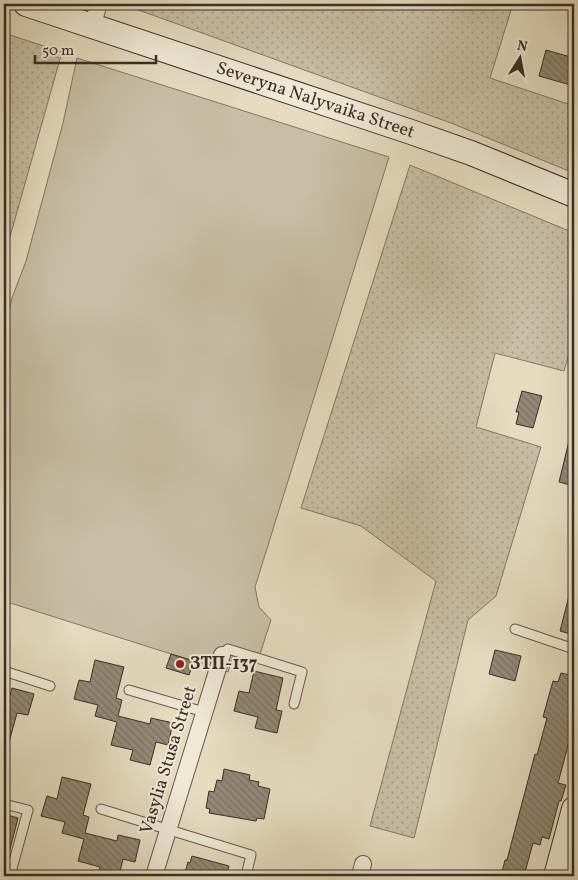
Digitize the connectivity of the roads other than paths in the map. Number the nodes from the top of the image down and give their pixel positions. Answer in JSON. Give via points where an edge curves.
{"nodes":[{"id":1,"x":26,"y":4,"type":"edge"},
{"id":2,"x":95,"y":15,"type":"edge"},
{"id":3,"x":574,"y":195,"type":"edge"},
{"id":4,"x":515,"y":629,"type":"dead end"},
{"id":5,"x":574,"y":650,"type":"edge"},
{"id":6,"x":222,"y":655,"type":"joint"},
{"id":7,"x":4,"y":671,"type":"edge"},
{"id":8,"x":50,"y":686,"type":"dead end"},
{"id":9,"x":129,"y":690,"type":"dead end"},
{"id":10,"x":294,"y":704,"type":"dead end"},
{"id":11,"x":204,"y":712,"type":"junction"},
{"id":12,"x":4,"y":804,"type":"edge"},
{"id":13,"x":101,"y":809,"type":"dead end"},
{"id":14,"x":574,"y":809,"type":"edge"},
{"id":15,"x":168,"y":830,"type":"junction"},
{"id":16,"x":10,"y":876,"type":"edge"},
{"id":17,"x":154,"y":876,"type":"edge"},
{"id":18,"x":246,"y":876,"type":"edge"},
{"id":19,"x":556,"y":876,"type":"edge"}],
"edges":[{"from":1,"to":2,"type":"street","name":"Severyna Nalyvaika Street"},
{"from":2,"to":3,"type":"street","name":"Severyna Nalyvaika Street","via":[[471,153]]},
{"from":4,"to":5,"type":"lane"},
{"from":6,"to":10,"type":"lane","via":[[228,649],[302,672]]},
{"from":6,"to":11,"type":"street","name":"Vasylia Stusa Street"},
{"from":7,"to":8,"type":"lane"},
{"from":9,"to":11,"type":"lane"},
{"from":11,"to":15,"type":"street","name":"Vasylia Stusa Street"},
{"from":12,"to":16,"type":"lane","via":[[28,810]]},
{"from":13,"to":15,"type":"lane"},
{"from":14,"to":19,"type":"street"},
{"from":15,"to":17,"type":"street","name":"Vasylia Stusa Street"},
{"from":15,"to":18,"type":"lane","via":[[251,855]]}]}
